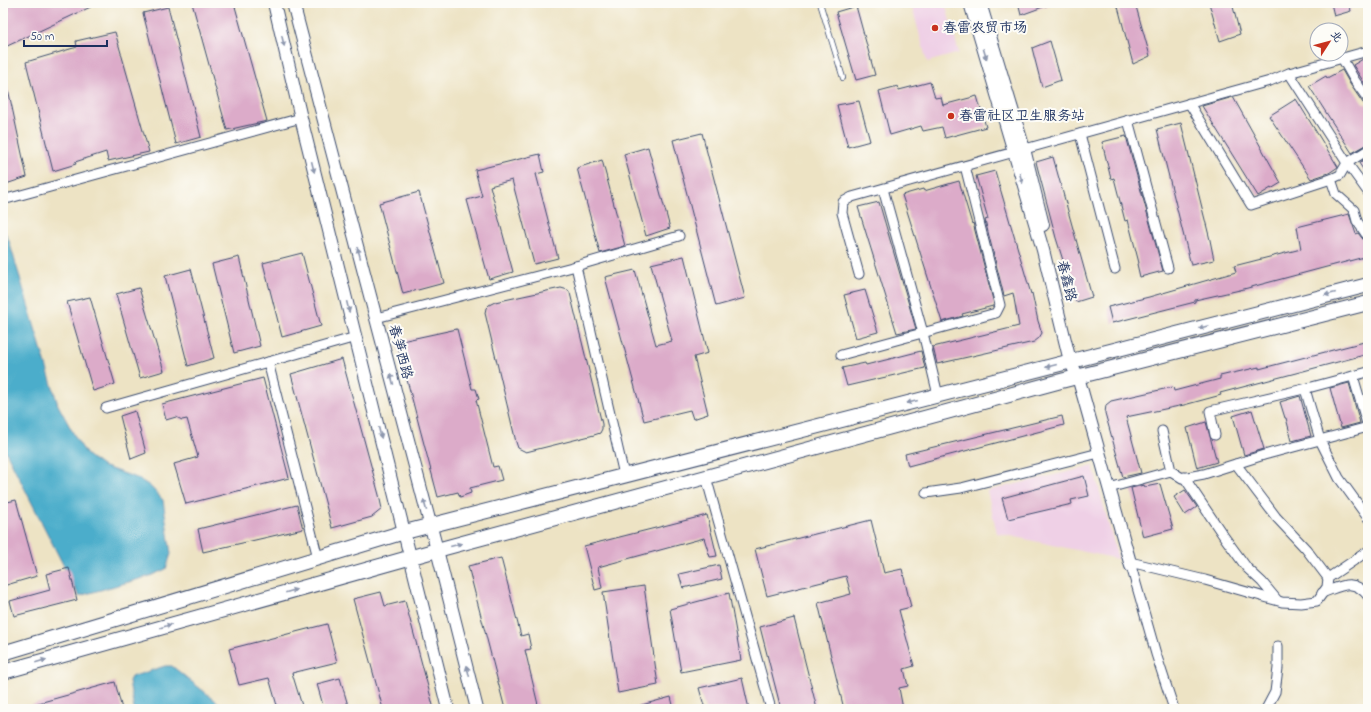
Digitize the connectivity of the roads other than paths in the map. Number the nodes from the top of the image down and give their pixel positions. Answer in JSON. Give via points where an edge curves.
{"nodes":[{"id":1,"x":274,"y":3,"type":"edge"},
{"id":2,"x":293,"y":3,"type":"edge"},
{"id":3,"x":820,"y":3,"type":"edge"},
{"id":4,"x":970,"y":3,"type":"edge"},
{"id":5,"x":980,"y":3,"type":"edge"},
{"id":6,"x":1368,"y":51,"type":"edge"},
{"id":7,"x":1349,"y":56,"type":"edge"},
{"id":8,"x":1328,"y":62,"type":"edge"},
{"id":9,"x":1345,"y":62,"type":"edge"},
{"id":10,"x":1289,"y":73,"type":"junction"},
{"id":11,"x":843,"y":78,"type":"dead end"},
{"id":12,"x":1368,"y":99,"type":"edge"},
{"id":13,"x":1189,"y":103,"type":"junction"},
{"id":14,"x":301,"y":118,"type":"junction"},
{"id":15,"x":1128,"y":120,"type":"junction"},
{"id":16,"x":1080,"y":134,"type":"junction"},
{"id":17,"x":1368,"y":150,"type":"edge"},
{"id":18,"x":1019,"y":151,"type":"junction"},
{"id":19,"x":1347,"y":163,"type":"junction"},
{"id":20,"x":965,"y":166,"type":"junction"},
{"id":21,"x":1330,"y":179,"type":"junction"},
{"id":22,"x":883,"y":189,"type":"junction"},
{"id":23,"x":1368,"y":192,"type":"edge"},
{"id":24,"x":3,"y":199,"type":"edge"},
{"id":25,"x":679,"y":236,"type":"dead end"},
{"id":26,"x":1368,"y":237,"type":"edge"},
{"id":27,"x":576,"y":266,"type":"junction"},
{"id":28,"x":1168,"y":268,"type":"dead end"},
{"id":29,"x":1115,"y":269,"type":"dead end"},
{"id":30,"x":859,"y":274,"type":"dead end"},
{"id":31,"x":1368,"y":285,"type":"edge"},
{"id":32,"x":1368,"y":303,"type":"edge"},
{"id":33,"x":376,"y":318,"type":"junction"},
{"id":34,"x":923,"y":333,"type":"junction"},
{"id":35,"x":356,"y":337,"type":"junction"},
{"id":36,"x":841,"y":354,"type":"dead end"},
{"id":37,"x":1072,"y":361,"type":"junction"},
{"id":38,"x":268,"y":362,"type":"junction"},
{"id":39,"x":1368,"y":372,"type":"edge"},
{"id":40,"x":1078,"y":376,"type":"junction"},
{"id":41,"x":1354,"y":376,"type":"junction"},
{"id":42,"x":1305,"y":389,"type":"junction"},
{"id":43,"x":938,"y":395,"type":"junction"},
{"id":44,"x":106,"y":408,"type":"dead end"},
{"id":45,"x":1368,"y":427,"type":"edge"},
{"id":46,"x":1162,"y":430,"type":"dead end"},
{"id":47,"x":1215,"y":435,"type":"dead end"},
{"id":48,"x":1320,"y":440,"type":"junction"},
{"id":49,"x":1099,"y":453,"type":"junction"},
{"id":50,"x":1236,"y":464,"type":"junction"},
{"id":51,"x":1171,"y":471,"type":"junction"},
{"id":52,"x":624,"y":475,"type":"junction"},
{"id":53,"x":706,"y":477,"type":"junction"},
{"id":54,"x":1184,"y":477,"type":"junction"},
{"id":55,"x":1109,"y":488,"type":"junction"},
{"id":56,"x":926,"y":493,"type":"dead end"},
{"id":57,"x":1368,"y":518,"type":"edge"},
{"id":58,"x":430,"y":525,"type":"junction"},
{"id":59,"x":404,"y":532,"type":"junction"},
{"id":60,"x":437,"y":550,"type":"junction"},
{"id":61,"x":1368,"y":551,"type":"edge"},
{"id":62,"x":411,"y":557,"type":"junction"},
{"id":63,"x":318,"y":558,"type":"junction"},
{"id":64,"x":1130,"y":564,"type":"junction"},
{"id":65,"x":1328,"y":578,"type":"junction"},
{"id":66,"x":1322,"y":593,"type":"junction"},
{"id":67,"x":1368,"y":596,"type":"edge"},
{"id":68,"x":1277,"y":600,"type":"junction"},
{"id":69,"x":1278,"y":646,"type":"dead end"},
{"id":70,"x":3,"y":653,"type":"edge"},
{"id":71,"x":3,"y":672,"type":"edge"},
{"id":72,"x":448,"y":709,"type":"edge"},
{"id":73,"x":477,"y":709,"type":"edge"},
{"id":74,"x":771,"y":709,"type":"edge"},
{"id":75,"x":1174,"y":709,"type":"edge"},
{"id":76,"x":1266,"y":709,"type":"edge"}],
"edges":[{"from":1,"to":14,"type":"main road","one_way":true},
{"from":33,"to":2,"type":"main road","name":"春笋西路","one_way":true},
{"from":3,"to":11,"type":"lane"},
{"from":4,"to":18,"type":"main road","name":"春鑫路","one_way":true},
{"from":5,"to":18,"type":"main road","name":"春鑫路"},
{"from":6,"to":7,"type":"street"},
{"from":8,"to":10,"type":"street"},
{"from":9,"to":12,"type":"street"},
{"from":10,"to":13,"type":"street","via":[[1270,81]]},
{"from":10,"to":19,"type":"street"},
{"from":13,"to":15,"type":"street"},
{"from":13,"to":21,"type":"street","via":[[1251,205]]},
{"from":14,"to":24,"type":"street"},
{"from":14,"to":35,"type":"main road","one_way":true},
{"from":15,"to":16,"type":"street"},
{"from":15,"to":28,"type":"street"},
{"from":16,"to":18,"type":"street"},
{"from":16,"to":29,"type":"street"},
{"from":17,"to":19,"type":"street"},
{"from":18,"to":20,"type":"street"},
{"from":18,"to":37,"type":"main road","name":"春鑫路","via":[[1072,333]]},
{"from":19,"to":21,"type":"street","via":[[1340,175]]},
{"from":19,"to":23,"type":"street"},
{"from":20,"to":22,"type":"street"},
{"from":20,"to":34,"type":"street","via":[[1000,305],[996,313]]},
{"from":21,"to":26,"type":"street","via":[[1336,194],[1354,210],[1357,221]]},
{"from":22,"to":30,"type":"street","via":[[843,202],[842,214]]},
{"from":22,"to":34,"type":"street"},
{"from":25,"to":27,"type":"street"},
{"from":27,"to":33,"type":"street"},
{"from":27,"to":52,"type":"street"},
{"from":31,"to":37,"type":"main road","one_way":true},
{"from":32,"to":40,"type":"main road"},
{"from":58,"to":33,"type":"main road","name":"春笋西路","one_way":true},
{"from":34,"to":36,"type":"street"},
{"from":34,"to":43,"type":"street"},
{"from":35,"to":38,"type":"street"},
{"from":35,"to":59,"type":"main road","one_way":true},
{"from":37,"to":40,"type":"main road","name":"春鑫路"},
{"from":37,"to":43,"type":"main road","one_way":true},
{"from":38,"to":44,"type":"street"},
{"from":38,"to":63,"type":"street"},
{"from":39,"to":41,"type":"street"},
{"from":40,"to":49,"type":"main road","name":"春鑫路"},
{"from":40,"to":53,"type":"main road"},
{"from":41,"to":42,"type":"street"},
{"from":41,"to":45,"type":"street"},
{"from":42,"to":47,"type":"street","via":[[1210,411]]},
{"from":42,"to":48,"type":"street"},
{"from":43,"to":52,"type":"main road","one_way":true},
{"from":45,"to":48,"type":"street"},
{"from":46,"to":51,"type":"street"},
{"from":48,"to":50,"type":"street"},
{"from":48,"to":57,"type":"street","via":[[1339,478]]},
{"from":49,"to":55,"type":"main road","name":"春鑫路"},
{"from":49,"to":56,"type":"street","via":[[961,488]]},
{"from":50,"to":54,"type":"street"},
{"from":50,"to":65,"type":"street","via":[[1276,517],[1306,549]]},
{"from":51,"to":54,"type":"street"},
{"from":51,"to":55,"type":"street"},
{"from":52,"to":58,"type":"main road"},
{"from":60,"to":53,"type":"main road","one_way":true},
{"from":53,"to":74,"type":"street"},
{"from":54,"to":68,"type":"street","via":[[1247,568]]},
{"from":55,"to":64,"type":"main road","name":"春鑫路"},
{"from":58,"to":59,"type":"main road"},
{"from":58,"to":60,"type":"main road","name":"春笋西路"},
{"from":59,"to":62,"type":"main road"},
{"from":59,"to":63,"type":"main road"},
{"from":60,"to":62,"type":"main road"},
{"from":73,"to":60,"type":"main road","name":"春笋西路","one_way":true},
{"from":61,"to":65,"type":"street"},
{"from":71,"to":62,"type":"main road","one_way":true},
{"from":62,"to":72,"type":"main road"},
{"from":63,"to":70,"type":"main road"},
{"from":64,"to":68,"type":"street","via":[[1205,580]]},
{"from":64,"to":75,"type":"street"},
{"from":65,"to":66,"type":"street","via":[[1327,587]]},
{"from":66,"to":67,"type":"street","via":[[1346,584],[1359,586]]},
{"from":66,"to":68,"type":"street","via":[[1317,601],[1301,603]]},
{"from":69,"to":76,"type":"street","via":[[1275,692]]}]}
